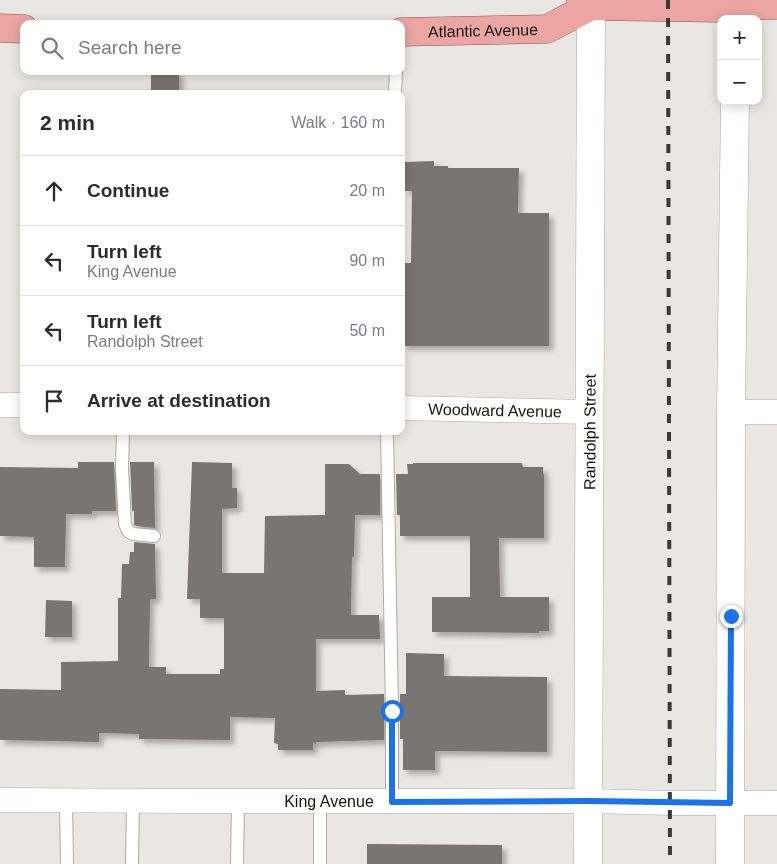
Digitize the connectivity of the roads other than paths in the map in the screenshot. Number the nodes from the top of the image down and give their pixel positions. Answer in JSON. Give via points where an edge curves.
{"nodes":[{"id":1,"x":587,"y":2,"type":"edge"},
{"id":2,"x":777,"y":5,"type":"edge"},
{"id":3,"x":732,"y":8,"type":"edge"},
{"id":4,"x":0,"y":28,"type":"edge"},
{"id":5,"x":20,"y":28,"type":"edge"},
{"id":6,"x":405,"y":32,"type":"edge"},
{"id":7,"x":396,"y":75,"type":"edge"},
{"id":8,"x":395,"y":90,"type":"edge"},
{"id":9,"x":735,"y":105,"type":"edge"},
{"id":10,"x":0,"y":405,"type":"edge"},
{"id":11,"x":20,"y":405,"type":"edge"},
{"id":12,"x":405,"y":408,"type":"edge"},
{"id":13,"x":589,"y":412,"type":"junction"},
{"id":14,"x":731,"y":412,"type":"junction"},
{"id":15,"x":777,"y":412,"type":"edge"},
{"id":16,"x":123,"y":435,"type":"edge"},
{"id":17,"x":387,"y":435,"type":"edge"},
{"id":18,"x":154,"y":536,"type":"dead end"},
{"id":19,"x":0,"y":800,"type":"edge"},
{"id":20,"x":66,"y":800,"type":"junction"},
{"id":21,"x":133,"y":801,"type":"junction"},
{"id":22,"x":238,"y":801,"type":"junction"},
{"id":23,"x":588,"y":801,"type":"junction"},
{"id":24,"x":320,"y":802,"type":"junction"},
{"id":25,"x":392,"y":802,"type":"junction"},
{"id":26,"x":730,"y":803,"type":"junction"},
{"id":27,"x":777,"y":803,"type":"edge"},
{"id":28,"x":67,"y":864,"type":"edge"},
{"id":29,"x":132,"y":864,"type":"edge"},
{"id":30,"x":237,"y":864,"type":"edge"},
{"id":31,"x":320,"y":864,"type":"edge"},
{"id":32,"x":588,"y":864,"type":"edge"},
{"id":33,"x":730,"y":864,"type":"edge"}],
"edges":[{"from":1,"to":3,"type":"main road","name":"Atlantic Avenue"},
{"from":1,"to":6,"type":"main road","name":"Atlantic Avenue","via":[[547,29]]},
{"from":1,"to":13,"type":"street","name":"Randolph Street"},
{"from":2,"to":3,"type":"main road","name":"Atlantic Avenue"},
{"from":4,"to":5,"type":"main road"},
{"from":7,"to":8,"type":"lane"},
{"from":9,"to":14,"type":"street"},
{"from":10,"to":11,"type":"street"},
{"from":12,"to":13,"type":"street","name":"Woodward Avenue"},
{"from":13,"to":23,"type":"street","name":"Randolph Street"},
{"from":14,"to":15,"type":"street"},
{"from":14,"to":26,"type":"street"},
{"from":16,"to":18,"type":"lane","via":[[125,524],[133,534]]},
{"from":17,"to":25,"type":"lane"},
{"from":19,"to":20,"type":"street","name":"King Avenue"},
{"from":20,"to":21,"type":"street","name":"King Avenue"},
{"from":20,"to":28,"type":"lane"},
{"from":21,"to":22,"type":"street","name":"King Avenue"},
{"from":21,"to":29,"type":"lane"},
{"from":22,"to":24,"type":"street","name":"King Avenue"},
{"from":22,"to":30,"type":"lane"},
{"from":23,"to":25,"type":"street","name":"King Avenue"},
{"from":23,"to":26,"type":"street","name":"King Avenue"},
{"from":23,"to":32,"type":"street","name":"Randolph Street"},
{"from":24,"to":25,"type":"street","name":"King Avenue"},
{"from":24,"to":31,"type":"lane"},
{"from":26,"to":27,"type":"street","name":"King Avenue"},
{"from":26,"to":33,"type":"street"}]}
